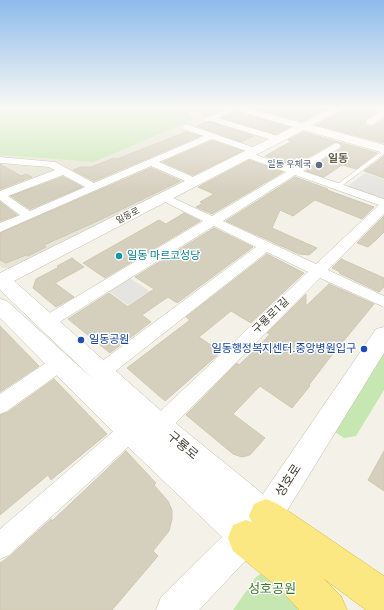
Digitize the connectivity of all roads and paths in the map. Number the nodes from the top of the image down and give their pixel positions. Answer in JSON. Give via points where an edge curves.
{"nodes":[{"id":1,"x":267,"y":135,"type":"edge"},
{"id":2,"x":285,"y":135,"type":"edge"},
{"id":3,"x":336,"y":135,"type":"edge"},
{"id":4,"x":212,"y":136,"type":"joint"},
{"id":5,"x":278,"y":139,"type":"junction"},
{"id":6,"x":336,"y":146,"type":"dead end"},
{"id":7,"x":384,"y":149,"type":"edge"},
{"id":8,"x":384,"y":152,"type":"edge"},
{"id":9,"x":252,"y":153,"type":"junction"},
{"id":10,"x":0,"y":160,"type":"edge"},
{"id":11,"x":152,"y":162,"type":"junction"},
{"id":12,"x":63,"y":171,"type":"junction"},
{"id":13,"x":295,"y":172,"type":"junction"},
{"id":14,"x":196,"y":182,"type":"junction"},
{"id":15,"x":93,"y":187,"type":"junction"},
{"id":16,"x":337,"y":187,"type":"junction"},
{"id":17,"x":0,"y":195,"type":"edge"},
{"id":18,"x":165,"y":198,"type":"junction"},
{"id":19,"x":384,"y":203,"type":"edge"},
{"id":20,"x":384,"y":207,"type":"edge"},
{"id":21,"x":28,"y":216,"type":"junction"},
{"id":22,"x":213,"y":220,"type":"junction"},
{"id":23,"x":0,"y":228,"type":"edge"},
{"id":24,"x":266,"y":246,"type":"junction"},
{"id":25,"x":318,"y":271,"type":"junction"},
{"id":26,"x":1,"y":280,"type":"edge"},
{"id":27,"x":384,"y":302,"type":"edge"},
{"id":28,"x":0,"y":307,"type":"edge"},
{"id":29,"x":47,"y":322,"type":"junction"},
{"id":30,"x":384,"y":336,"type":"edge"},
{"id":31,"x":60,"y":363,"type":"junction"},
{"id":32,"x":101,"y":372,"type":"junction"},
{"id":33,"x":0,"y":405,"type":"edge"},
{"id":34,"x":159,"y":426,"type":"junction"},
{"id":35,"x":130,"y":431,"type":"junction"},
{"id":36,"x":256,"y":527,"type":"junction"},
{"id":37,"x":0,"y":546,"type":"edge"},
{"id":38,"x":384,"y":599,"type":"edge"},
{"id":39,"x":174,"y":610,"type":"edge"},
{"id":40,"x":327,"y":610,"type":"edge"}],
"edges":[{"from":1,"to":5,"type":"street"},
{"from":2,"to":5,"type":"street","name":"일동로"},
{"from":3,"to":7,"type":"street"},
{"from":4,"to":9,"type":"street"},
{"from":4,"to":11,"type":"street"},
{"from":5,"to":9,"type":"street","name":"일동로"},
{"from":6,"to":13,"type":"street"},
{"from":8,"to":16,"type":"lane"},
{"from":9,"to":13,"type":"street"},
{"from":9,"to":14,"type":"street","name":"일동로"},
{"from":10,"to":12,"type":"street","via":[[51,164]]},
{"from":11,"to":14,"type":"street"},
{"from":11,"to":15,"type":"street"},
{"from":12,"to":15,"type":"street"},
{"from":12,"to":17,"type":"street"},
{"from":13,"to":16,"type":"street"},
{"from":13,"to":22,"type":"street"},
{"from":14,"to":18,"type":"street","name":"일동로"},
{"from":15,"to":21,"type":"street"},
{"from":16,"to":19,"type":"street"},
{"from":17,"to":21,"type":"street"},
{"from":18,"to":22,"type":"street"},
{"from":18,"to":26,"type":"street","name":"일동로"},
{"from":20,"to":25,"type":"street","name":"구룡로1길"},
{"from":21,"to":23,"type":"street"},
{"from":22,"to":24,"type":"street"},
{"from":22,"to":29,"type":"street"},
{"from":24,"to":25,"type":"street"},
{"from":24,"to":32,"type":"street"},
{"from":25,"to":27,"type":"street"},
{"from":25,"to":34,"type":"street","name":"구룡로1길"},
{"from":26,"to":29,"type":"street","name":"구룡로"},
{"from":28,"to":31,"type":"street","name":"구룡로"},
{"from":29,"to":32,"type":"street","name":"구룡로"},
{"from":30,"to":36,"type":"street","name":"성호로"},
{"from":31,"to":33,"type":"street"},
{"from":31,"to":35,"type":"street","name":"구룡로"},
{"from":32,"to":34,"type":"street","name":"구룡로"},
{"from":34,"to":36,"type":"street","name":"구룡로"},
{"from":35,"to":36,"type":"street","name":"구룡로"},
{"from":35,"to":37,"type":"street"},
{"from":36,"to":38,"type":"highway"},
{"from":36,"to":39,"type":"street","name":"성호로"},
{"from":36,"to":40,"type":"highway","via":[[293,576]]}]}
